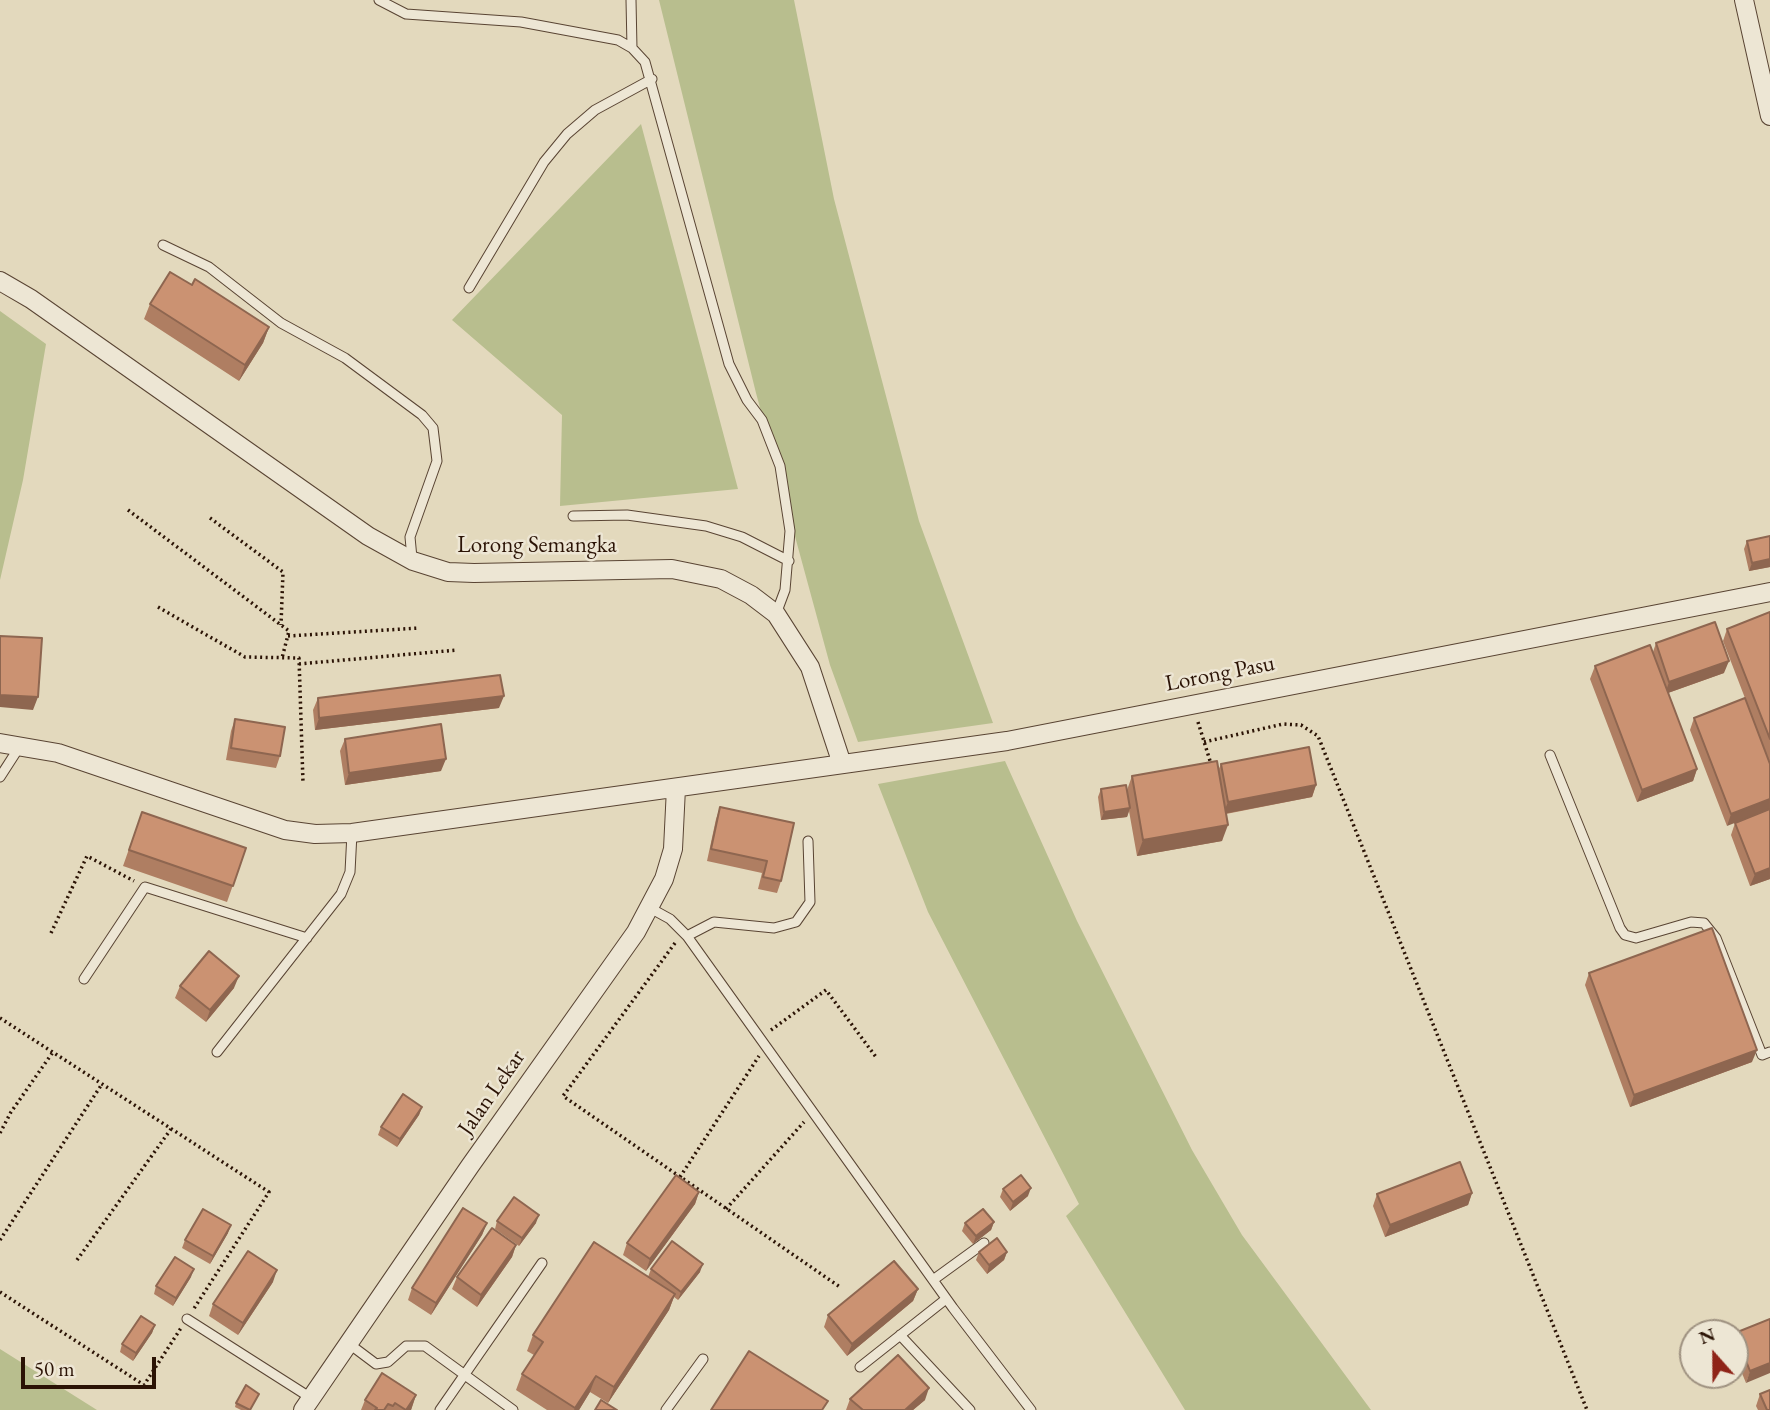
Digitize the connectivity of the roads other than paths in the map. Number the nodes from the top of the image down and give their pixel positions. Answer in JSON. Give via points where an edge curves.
{"nodes":[{"id":1,"x":379,"y":0,"type":"edge"},
{"id":2,"x":631,"y":0,"type":"edge"},
{"id":3,"x":1744,"y":0,"type":"edge"},
{"id":4,"x":632,"y":48,"type":"junction"},
{"id":5,"x":652,"y":79,"type":"junction"},
{"id":6,"x":1770,"y":116,"type":"edge"},
{"id":7,"x":163,"y":245,"type":"dead end"},
{"id":8,"x":0,"y":281,"type":"edge"},
{"id":9,"x":469,"y":288,"type":"dead end"},
{"id":10,"x":573,"y":516,"type":"dead end"},
{"id":11,"x":413,"y":561,"type":"junction"},
{"id":12,"x":789,"y":561,"type":"junction"},
{"id":13,"x":1770,"y":592,"type":"edge"},
{"id":14,"x":776,"y":614,"type":"junction"},
{"id":15,"x":0,"y":743,"type":"edge"},
{"id":16,"x":20,"y":745,"type":"junction"},
{"id":17,"x":1550,"y":755,"type":"dead end"},
{"id":18,"x":842,"y":764,"type":"junction"},
{"id":19,"x":0,"y":777,"type":"edge"},
{"id":20,"x":676,"y":788,"type":"junction"},
{"id":21,"x":352,"y":833,"type":"junction"},
{"id":22,"x":808,"y":841,"type":"dead end"},
{"id":23,"x":650,"y":908,"type":"junction"},
{"id":24,"x":687,"y":936,"type":"junction"},
{"id":25,"x":307,"y":938,"type":"junction"},
{"id":26,"x":84,"y":979,"type":"dead end"},
{"id":27,"x":217,"y":1052,"type":"dead end"},
{"id":28,"x":1770,"y":1052,"type":"edge"},
{"id":29,"x":984,"y":1243,"type":"dead end"},
{"id":30,"x":542,"y":1263,"type":"dead end"},
{"id":31,"x":933,"y":1280,"type":"junction"},
{"id":32,"x":946,"y":1298,"type":"junction"},
{"id":33,"x":187,"y":1319,"type":"road end"},
{"id":34,"x":900,"y":1335,"type":"junction"},
{"id":35,"x":348,"y":1343,"type":"junction"},
{"id":36,"x":703,"y":1359,"type":"dead end"},
{"id":37,"x":860,"y":1367,"type":"dead end"},
{"id":38,"x":465,"y":1374,"type":"junction"},
{"id":39,"x":307,"y":1404,"type":"edge"},
{"id":40,"x":440,"y":1410,"type":"edge"},
{"id":41,"x":513,"y":1410,"type":"edge"},
{"id":42,"x":666,"y":1410,"type":"edge"},
{"id":43,"x":970,"y":1410,"type":"edge"},
{"id":44,"x":1031,"y":1410,"type":"edge"}],
"edges":[{"from":1,"to":4,"type":"lane","via":[[406,14],[521,22],[618,40]]},
{"from":2,"to":4,"type":"lane"},
{"from":3,"to":6,"type":"street"},
{"from":4,"to":5,"type":"lane"},
{"from":5,"to":9,"type":"lane","via":[[595,110],[567,134],[544,162]]},
{"from":5,"to":12,"type":"lane","via":[[729,364],[762,420],[780,466],[788,507]]},
{"from":7,"to":11,"type":"lane","via":[[209,267],[281,323],[345,358],[433,428],[437,461],[410,537]]},
{"from":8,"to":11,"type":"street","name":"Lorong Semangka","via":[[368,536]]},
{"from":10,"to":12,"type":"lane","via":[[627,515],[706,526],[742,537]]},
{"from":11,"to":14,"type":"street","name":"Lorong Semangka","via":[[448,572],[474,573],[672,569],[721,579]]},
{"from":12,"to":14,"type":"lane"},
{"from":13,"to":18,"type":"street","name":"Lorong Pasu","via":[[1007,741]]},
{"from":14,"to":18,"type":"street","name":"Lorong Semangka","via":[[810,667]]},
{"from":15,"to":16,"type":"street"},
{"from":16,"to":19,"type":"lane"},
{"from":16,"to":21,"type":"street","via":[[58,753],[285,830]]},
{"from":17,"to":28,"type":"lane","via":[[1625,935],[1636,938],[1691,922],[1703,923],[1716,939],[1762,1055]]},
{"from":18,"to":20,"type":"street","name":"Lorong Pasu"},
{"from":20,"to":21,"type":"street"},
{"from":20,"to":23,"type":"street","name":"Jalan Lekar","via":[[673,849]]},
{"from":21,"to":25,"type":"lane","via":[[346,883]]},
{"from":22,"to":24,"type":"lane","via":[[810,902],[796,922],[774,928],[714,922]]},
{"from":23,"to":24,"type":"lane"},
{"from":23,"to":35,"type":"street","name":"Jalan Lekar"},
{"from":24,"to":31,"type":"lane"},
{"from":25,"to":26,"type":"lane","via":[[145,887]]},
{"from":25,"to":27,"type":"lane"},
{"from":29,"to":31,"type":"lane"},
{"from":30,"to":38,"type":"lane"},
{"from":31,"to":32,"type":"lane"},
{"from":32,"to":34,"type":"lane"},
{"from":32,"to":44,"type":"lane"},
{"from":33,"to":39,"type":"lane"},
{"from":34,"to":37,"type":"lane"},
{"from":34,"to":43,"type":"lane"},
{"from":35,"to":38,"type":"lane","via":[[376,1364],[388,1362],[406,1346],[420,1344]]},
{"from":35,"to":39,"type":"street","name":"Jalan Lekar"},
{"from":36,"to":42,"type":"lane"},
{"from":38,"to":40,"type":"lane"},
{"from":38,"to":41,"type":"lane"}]}
